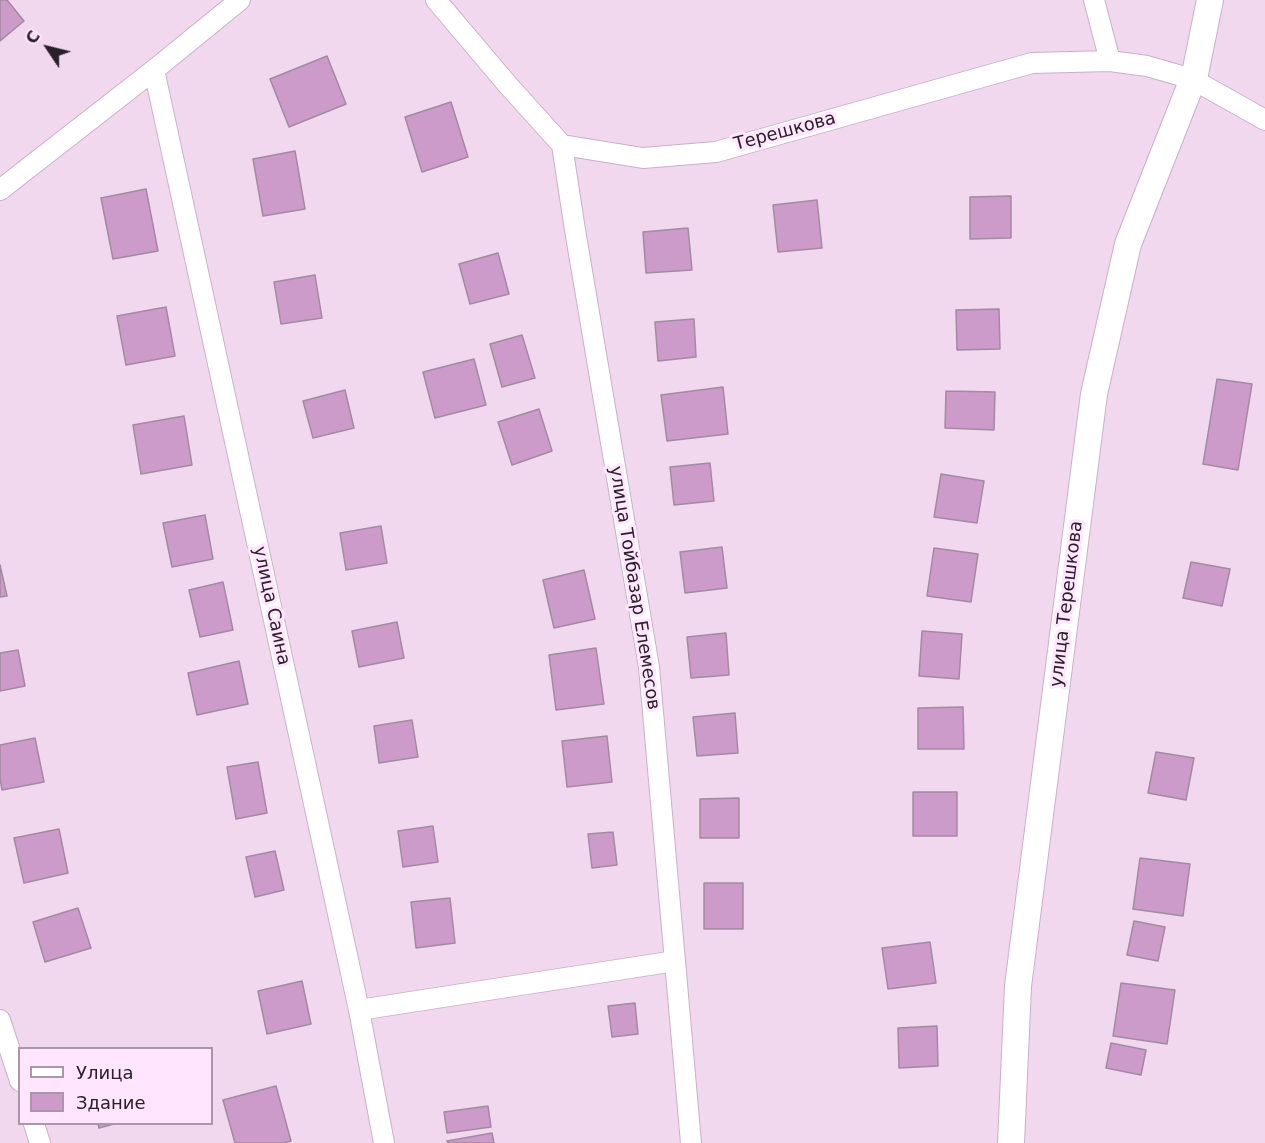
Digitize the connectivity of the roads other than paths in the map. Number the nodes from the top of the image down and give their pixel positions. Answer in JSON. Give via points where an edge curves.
{"nodes":[{"id":1,"x":240,"y":0,"type":"edge"},
{"id":2,"x":436,"y":0,"type":"edge"},
{"id":3,"x":1094,"y":0,"type":"edge"},
{"id":4,"x":1210,"y":0,"type":"edge"},
{"id":5,"x":1110,"y":61,"type":"junction"},
{"id":6,"x":154,"y":70,"type":"junction"},
{"id":7,"x":1192,"y":79,"type":"junction"},
{"id":8,"x":1265,"y":120,"type":"edge"},
{"id":9,"x":562,"y":145,"type":"junction"},
{"id":10,"x":0,"y":190,"type":"edge"},
{"id":11,"x":675,"y":962,"type":"junction"},
{"id":12,"x":359,"y":1010,"type":"junction"},
{"id":13,"x":0,"y":1020,"type":"edge"},
{"id":14,"x":18,"y":1075,"type":"edge"},
{"id":15,"x":34,"y":1125,"type":"edge"},
{"id":16,"x":40,"y":1143,"type":"edge"},
{"id":17,"x":384,"y":1143,"type":"edge"},
{"id":18,"x":691,"y":1143,"type":"edge"},
{"id":19,"x":1011,"y":1143,"type":"edge"}],
"edges":[{"from":1,"to":6,"type":"street"},
{"from":2,"to":9,"type":"street"},
{"from":3,"to":5,"type":"street"},
{"from":4,"to":7,"type":"street","name":"улица Терешкова"},
{"from":5,"to":7,"type":"street","name":"Терешкова","via":[[1147,66]]},
{"from":5,"to":9,"type":"street","name":"Терешкова","via":[[1032,63],[716,152],[643,158]]},
{"from":6,"to":10,"type":"street"},
{"from":6,"to":12,"type":"street","name":"улица Саина"},
{"from":7,"to":8,"type":"street"},
{"from":7,"to":19,"type":"street","name":"улица Терешкова","via":[[1128,244],[1094,394],[1018,986]]},
{"from":9,"to":11,"type":"street","name":"улица Тойбазар Елемесов","via":[[649,667]]},
{"from":11,"to":12,"type":"street"},
{"from":11,"to":18,"type":"street","name":"улица Тойбазар Елемесов"},
{"from":12,"to":17,"type":"street","name":"улица Саина"},
{"from":13,"to":14,"type":"street"},
{"from":15,"to":16,"type":"street"}]}
